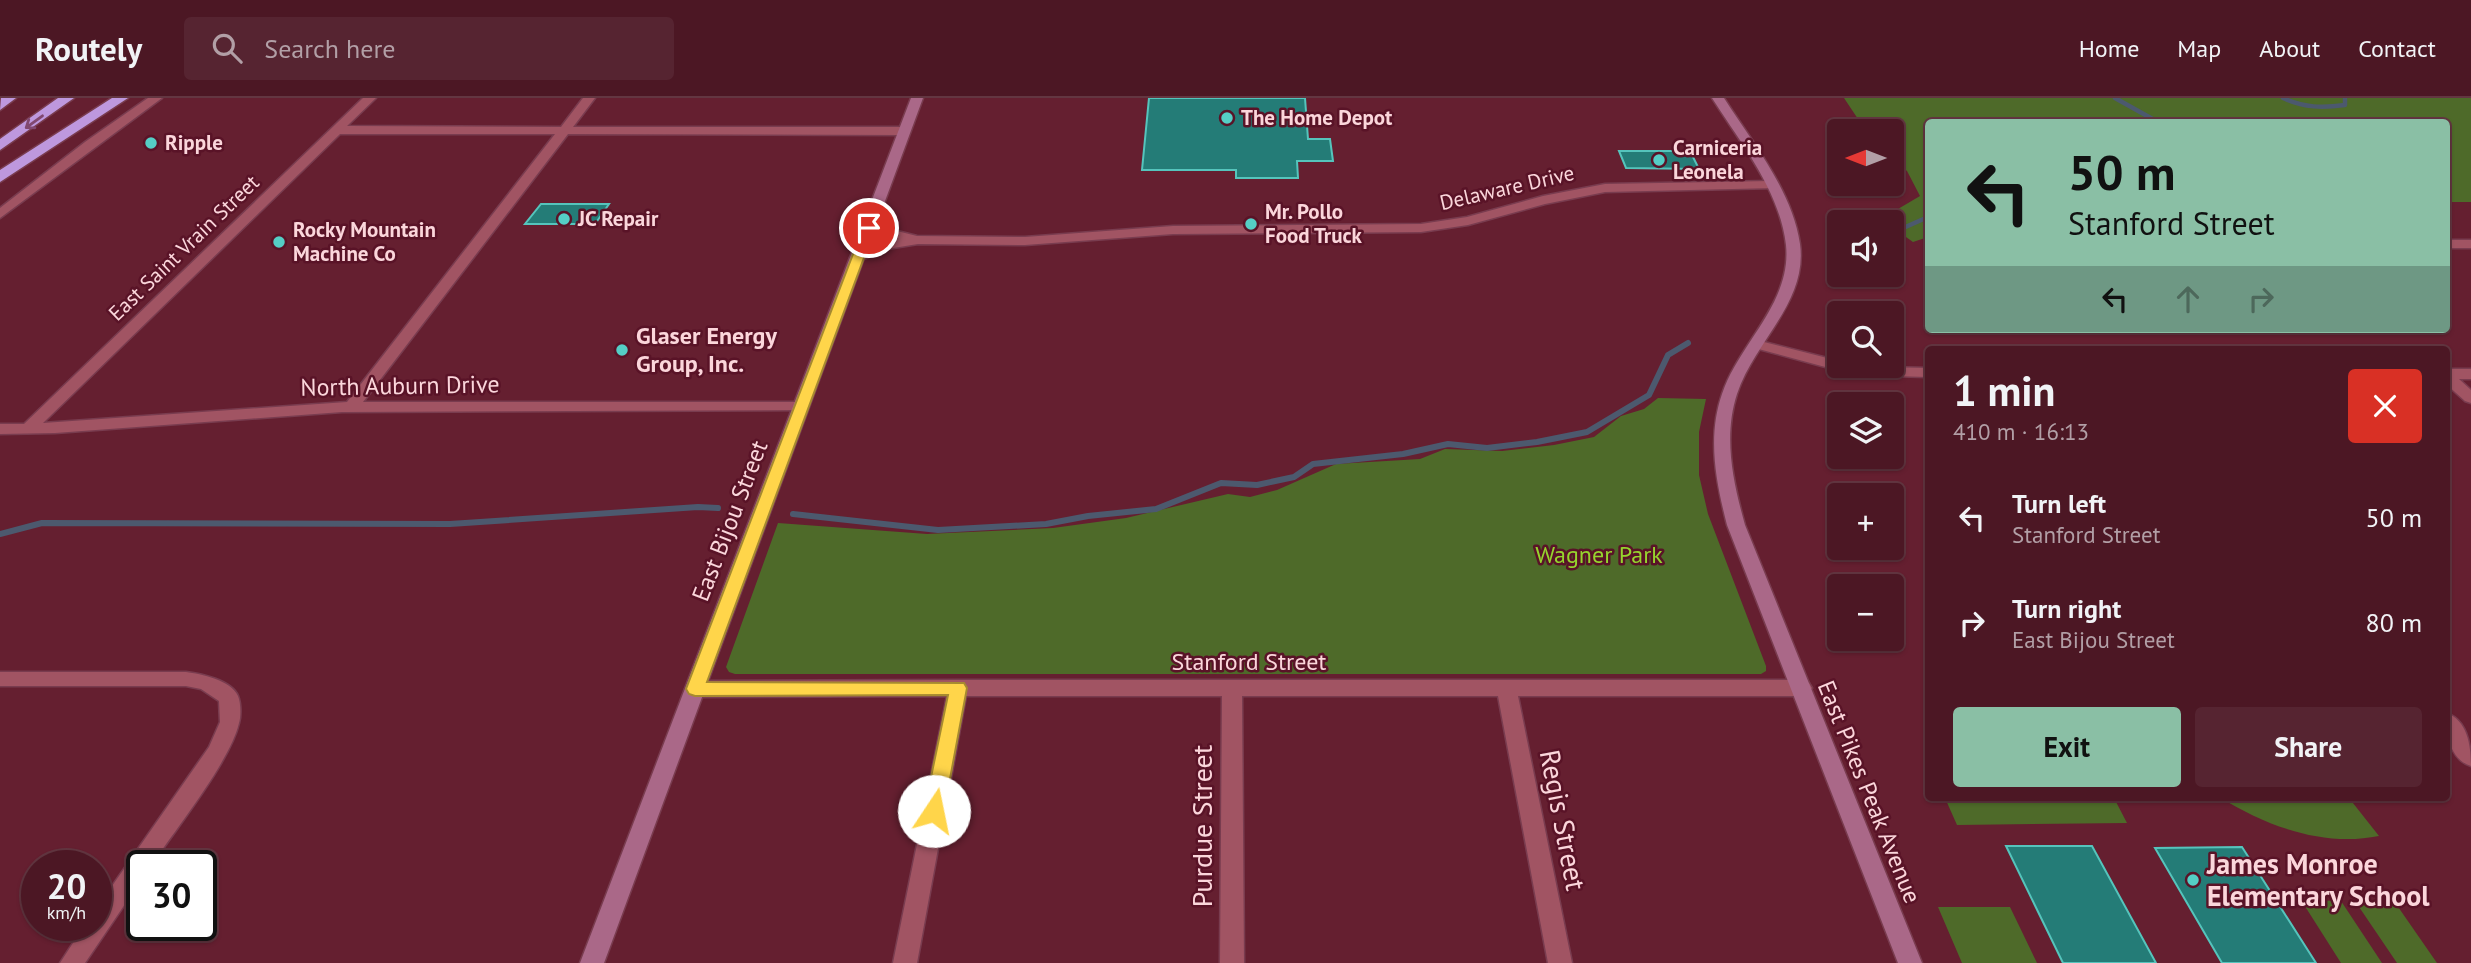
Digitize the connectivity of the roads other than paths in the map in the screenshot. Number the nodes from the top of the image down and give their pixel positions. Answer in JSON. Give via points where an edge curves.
{"nodes":[{"id":1,"x":9,"y":98,"type":"edge"},
{"id":2,"x":67,"y":98,"type":"edge"},
{"id":3,"x":96,"y":98,"type":"edge"},
{"id":4,"x":121,"y":98,"type":"edge"},
{"id":5,"x":156,"y":98,"type":"edge"},
{"id":6,"x":370,"y":98,"type":"edge"},
{"id":7,"x":589,"y":98,"type":"edge"},
{"id":8,"x":917,"y":98,"type":"edge"},
{"id":9,"x":1718,"y":98,"type":"edge"},
{"id":10,"x":0,"y":106,"type":"edge"},
{"id":11,"x":337,"y":130,"type":"junction"},
{"id":12,"x":564,"y":131,"type":"junction"},
{"id":13,"x":904,"y":131,"type":"junction"},
{"id":14,"x":0,"y":146,"type":"edge"},
{"id":15,"x":0,"y":169,"type":"edge"},
{"id":16,"x":0,"y":177,"type":"edge"},
{"id":17,"x":1770,"y":185,"type":"junction"},
{"id":18,"x":0,"y":214,"type":"edge"},
{"id":19,"x":869,"y":228,"type":"junction"},
{"id":20,"x":918,"y":240,"type":"junction"},
{"id":21,"x":2450,"y":244,"type":"edge"},
{"id":22,"x":2471,"y":244,"type":"edge"},
{"id":23,"x":857,"y":258,"type":"junction"},
{"id":24,"x":1756,"y":344,"type":"junction"},
{"id":25,"x":1925,"y":373,"type":"edge"},
{"id":26,"x":2450,"y":374,"type":"edge"},
{"id":27,"x":2471,"y":374,"type":"edge"},
{"id":28,"x":2450,"y":378,"type":"edge"},
{"id":29,"x":2471,"y":398,"type":"edge"},
{"id":30,"x":352,"y":407,"type":"junction"},
{"id":31,"x":800,"y":407,"type":"junction"},
{"id":32,"x":0,"y":429,"type":"edge"},
{"id":33,"x":28,"y":429,"type":"junction"},
{"id":34,"x":0,"y":679,"type":"edge"},
{"id":35,"x":958,"y":688,"type":"junction"},
{"id":36,"x":1232,"y":688,"type":"junction"},
{"id":37,"x":1802,"y":688,"type":"junction"},
{"id":38,"x":695,"y":689,"type":"junction"},
{"id":39,"x":1507,"y":689,"type":"junction"},
{"id":40,"x":2450,"y":727,"type":"edge"},
{"id":41,"x":2471,"y":758,"type":"edge"},
{"id":42,"x":72,"y":963,"type":"edge"},
{"id":43,"x":592,"y":963,"type":"edge"},
{"id":44,"x":905,"y":963,"type":"edge"},
{"id":45,"x":1232,"y":963,"type":"edge"},
{"id":46,"x":1560,"y":963,"type":"edge"},
{"id":47,"x":1910,"y":963,"type":"edge"}],
"edges":[{"from":1,"to":10,"type":"highway"},
{"from":2,"to":14,"type":"highway","one_way":true},
{"from":3,"to":15,"type":"highway"},
{"from":4,"to":16,"type":"highway"},
{"from":5,"to":18,"type":"street"},
{"from":6,"to":11,"type":"street","name":"East Saint Vrain Street"},
{"from":7,"to":12,"type":"street"},
{"from":8,"to":13,"type":"main road","name":"East Bijou Street"},
{"from":9,"to":17,"type":"main road","name":"East Pikes Peak Avenue"},
{"from":11,"to":12,"type":"street"},
{"from":11,"to":33,"type":"street","name":"East Saint Vrain Street"},
{"from":12,"to":13,"type":"street"},
{"from":12,"to":30,"type":"street"},
{"from":13,"to":19,"type":"main road","name":"East Bijou Street"},
{"from":17,"to":20,"type":"street","name":"Delaware Drive","via":[[1605,188],[1468,221],[1409,229],[1173,230],[1025,241]]},
{"from":17,"to":24,"type":"main road","name":"East Pikes Peak Avenue","via":[[1788,227],[1793,262],[1784,299]]},
{"from":19,"to":20,"type":"street","name":"Delaware Drive"},
{"from":19,"to":23,"type":"main road","name":"East Bijou Street"},
{"from":20,"to":23,"type":"street","name":"Delaware Drive","via":[[883,246]]},
{"from":21,"to":22,"type":"street"},
{"from":23,"to":31,"type":"main road","name":"East Bijou Street"},
{"from":24,"to":25,"type":"street","via":[[1855,370]]},
{"from":24,"to":37,"type":"main road","name":"East Pikes Peak Avenue","via":[[1738,372],[1726,406],[1721,429],[1722,475],[1736,525]]},
{"from":26,"to":27,"type":"street"},
{"from":28,"to":29,"type":"street"},
{"from":30,"to":31,"type":"street","name":"North Auburn Drive"},
{"from":30,"to":33,"type":"street","name":"North Auburn Drive"},
{"from":31,"to":38,"type":"main road","name":"East Bijou Street"},
{"from":32,"to":33,"type":"street","name":"North Auburn Drive"},
{"from":34,"to":42,"type":"street","via":[[186,679],[206,682],[229,698],[230,722],[225,736]]},
{"from":35,"to":36,"type":"street","name":"Stanford Street"},
{"from":35,"to":38,"type":"street","name":"Stanford Street"},
{"from":35,"to":44,"type":"street"},
{"from":36,"to":39,"type":"street","name":"Stanford Street"},
{"from":36,"to":45,"type":"street","name":"Purdue Street"},
{"from":37,"to":39,"type":"street","name":"Stanford Street"},
{"from":37,"to":47,"type":"main road","name":"East Pikes Peak Avenue"},
{"from":38,"to":43,"type":"main road","name":"East Bijou Street"},
{"from":39,"to":46,"type":"street","name":"Regis Street"},
{"from":40,"to":41,"type":"street"}]}
